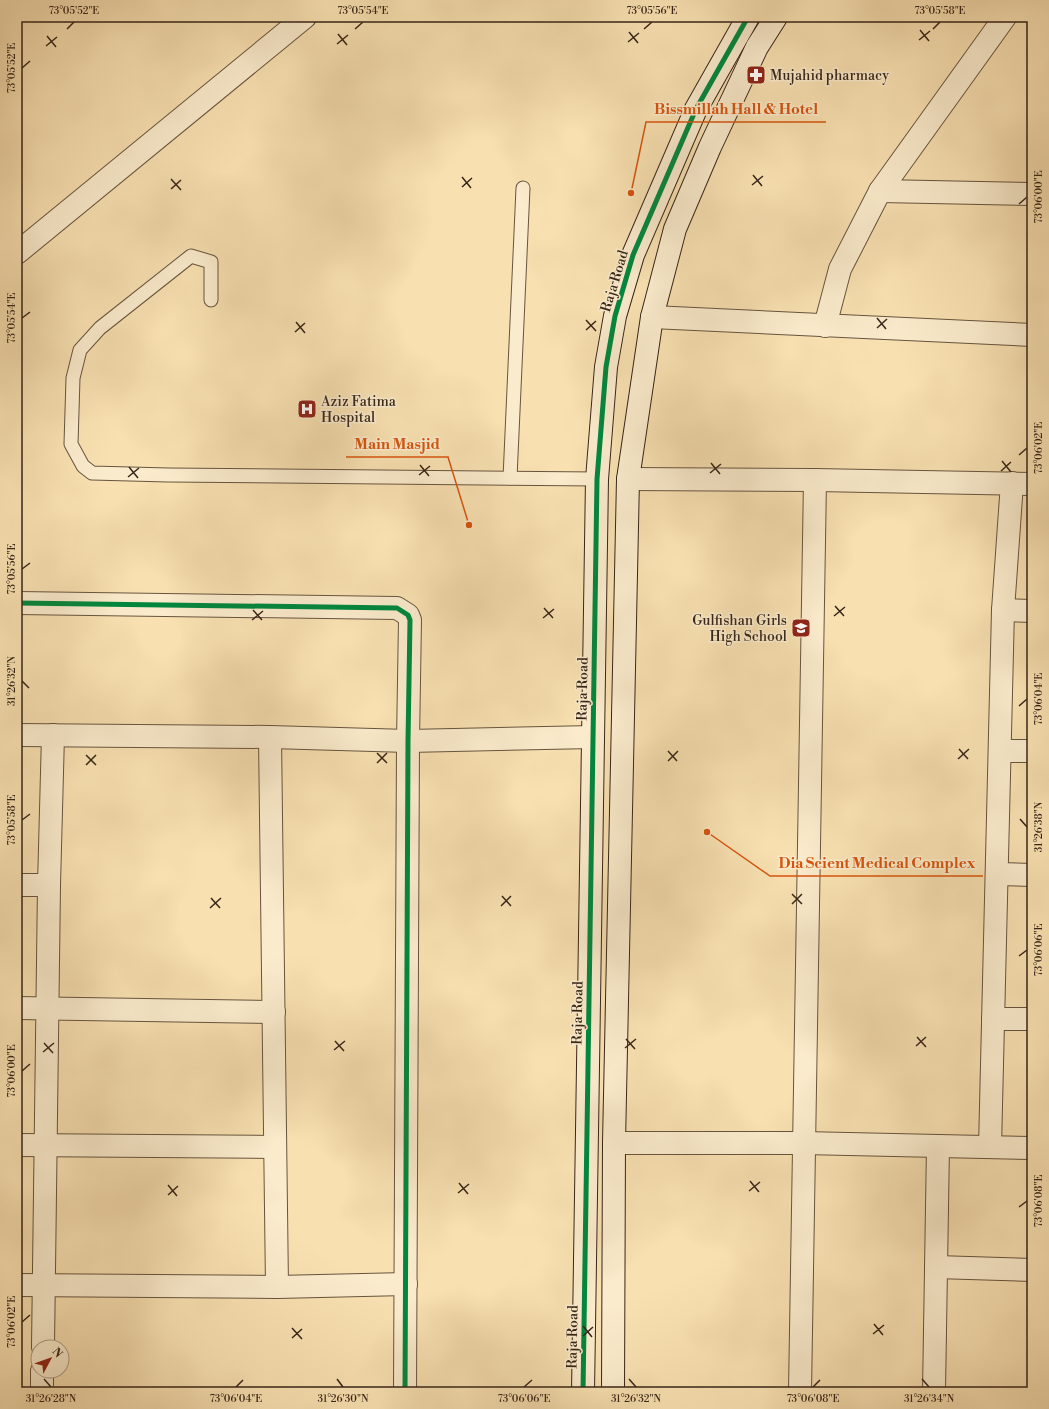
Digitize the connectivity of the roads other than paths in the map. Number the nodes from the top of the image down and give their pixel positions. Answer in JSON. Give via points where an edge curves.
{"nodes":[{"id":1,"x":305,"y":17,"type":"edge"},
{"id":2,"x":748,"y":17,"type":"edge"},
{"id":3,"x":776,"y":17,"type":"edge"},
{"id":4,"x":1005,"y":17,"type":"edge"},
{"id":5,"x":523,"y":188,"type":"dead end"},
{"id":6,"x":880,"y":191,"type":"junction"},
{"id":7,"x":1032,"y":194,"type":"edge"},
{"id":8,"x":17,"y":254,"type":"edge"},
{"id":9,"x":211,"y":300,"type":"dead end"},
{"id":10,"x":652,"y":317,"type":"junction"},
{"id":11,"x":825,"y":326,"type":"junction"},
{"id":12,"x":1032,"y":335,"type":"edge"},
{"id":13,"x":510,"y":478,"type":"junction"},
{"id":14,"x":597,"y":479,"type":"junction"},
{"id":15,"x":628,"y":480,"type":"junction"},
{"id":16,"x":815,"y":480,"type":"junction"},
{"id":17,"x":1022,"y":483,"type":"edge"},
{"id":18,"x":17,"y":603,"type":"edge"},
{"id":19,"x":1004,"y":610,"type":"junction"},
{"id":20,"x":1032,"y":611,"type":"edge"},
{"id":21,"x":17,"y":735,"type":"edge"},
{"id":22,"x":53,"y":735,"type":"junction"},
{"id":23,"x":270,"y":737,"type":"junction"},
{"id":24,"x":593,"y":737,"type":"junction"},
{"id":25,"x":408,"y":741,"type":"junction"},
{"id":26,"x":1000,"y":751,"type":"junction"},
{"id":27,"x":1032,"y":751,"type":"edge"},
{"id":28,"x":997,"y":874,"type":"junction"},
{"id":29,"x":1032,"y":875,"type":"edge"},
{"id":30,"x":17,"y":885,"type":"edge"},
{"id":31,"x":49,"y":885,"type":"junction"},
{"id":32,"x":17,"y":1008,"type":"edge"},
{"id":33,"x":48,"y":1008,"type":"junction"},
{"id":34,"x":274,"y":1012,"type":"junction"},
{"id":35,"x":993,"y":1019,"type":"junction"},
{"id":36,"x":1032,"y":1019,"type":"edge"},
{"id":37,"x":614,"y":1143,"type":"junction"},
{"id":38,"x":803,"y":1143,"type":"junction"},
{"id":39,"x":17,"y":1145,"type":"edge"},
{"id":40,"x":46,"y":1145,"type":"junction"},
{"id":41,"x":938,"y":1146,"type":"junction"},
{"id":42,"x":275,"y":1147,"type":"junction"},
{"id":43,"x":990,"y":1147,"type":"junction"},
{"id":44,"x":1032,"y":1148,"type":"edge"},
{"id":45,"x":936,"y":1267,"type":"junction"},
{"id":46,"x":1032,"y":1270,"type":"edge"},
{"id":47,"x":406,"y":1284,"type":"junction"},
{"id":48,"x":17,"y":1285,"type":"edge"},
{"id":49,"x":44,"y":1285,"type":"junction"},
{"id":50,"x":277,"y":1286,"type":"junction"},
{"id":51,"x":43,"y":1339,"type":"edge"},
{"id":52,"x":42,"y":1379,"type":"edge"},
{"id":53,"x":613,"y":1385,"type":"edge"},
{"id":54,"x":583,"y":1386,"type":"edge"},
{"id":55,"x":42,"y":1392,"type":"edge"},
{"id":56,"x":406,"y":1392,"type":"edge"},
{"id":57,"x":800,"y":1392,"type":"edge"},
{"id":58,"x":934,"y":1392,"type":"edge"}],
"edges":[{"from":1,"to":8,"type":"street"},
{"from":2,"to":14,"type":"street","name":"Raja Road","via":[[696,109],[633,255],[615,316],[606,367]]},
{"from":3,"to":10,"type":"street","via":[[757,46],[675,229]]},
{"from":4,"to":6,"type":"street"},
{"from":5,"to":13,"type":"lane"},
{"from":6,"to":7,"type":"street"},
{"from":6,"to":11,"type":"street","via":[[840,269]]},
{"from":9,"to":13,"type":"lane","via":[[211,262],[191,256],[100,328],[80,350],[73,378],[71,444],[82,466],[92,473]]},
{"from":10,"to":11,"type":"street"},
{"from":10,"to":15,"type":"street"},
{"from":11,"to":12,"type":"street"},
{"from":13,"to":14,"type":"lane"},
{"from":14,"to":24,"type":"street","name":"Raja Road"},
{"from":15,"to":16,"type":"street"},
{"from":15,"to":37,"type":"street"},
{"from":16,"to":17,"type":"street"},
{"from":16,"to":38,"type":"street"},
{"from":17,"to":19,"type":"street"},
{"from":18,"to":25,"type":"street","via":[[397,608],[408,615],[410,620]]},
{"from":19,"to":20,"type":"street"},
{"from":19,"to":26,"type":"street"},
{"from":21,"to":22,"type":"street"},
{"from":22,"to":23,"type":"street"},
{"from":22,"to":31,"type":"street"},
{"from":23,"to":25,"type":"street"},
{"from":23,"to":34,"type":"street"},
{"from":24,"to":25,"type":"street"},
{"from":24,"to":54,"type":"street","name":"Raja Road"},
{"from":25,"to":47,"type":"street"},
{"from":26,"to":27,"type":"street"},
{"from":26,"to":28,"type":"street"},
{"from":28,"to":29,"type":"street"},
{"from":28,"to":35,"type":"street"},
{"from":30,"to":31,"type":"street"},
{"from":31,"to":33,"type":"street"},
{"from":32,"to":33,"type":"street"},
{"from":33,"to":34,"type":"street"},
{"from":33,"to":40,"type":"street"},
{"from":34,"to":42,"type":"street"},
{"from":35,"to":36,"type":"street"},
{"from":35,"to":43,"type":"street"},
{"from":37,"to":38,"type":"street"},
{"from":37,"to":53,"type":"street"},
{"from":38,"to":41,"type":"street"},
{"from":38,"to":57,"type":"street"},
{"from":39,"to":40,"type":"street"},
{"from":40,"to":42,"type":"street"},
{"from":40,"to":49,"type":"street"},
{"from":41,"to":43,"type":"street"},
{"from":41,"to":45,"type":"street"},
{"from":42,"to":50,"type":"street"},
{"from":43,"to":44,"type":"street"},
{"from":45,"to":46,"type":"street"},
{"from":45,"to":58,"type":"street"},
{"from":47,"to":50,"type":"street"},
{"from":47,"to":56,"type":"street"},
{"from":48,"to":49,"type":"street"},
{"from":49,"to":50,"type":"street"},
{"from":49,"to":51,"type":"street"},
{"from":52,"to":55,"type":"street"},
{"from":53,"to":54,"type":"street"}]}
